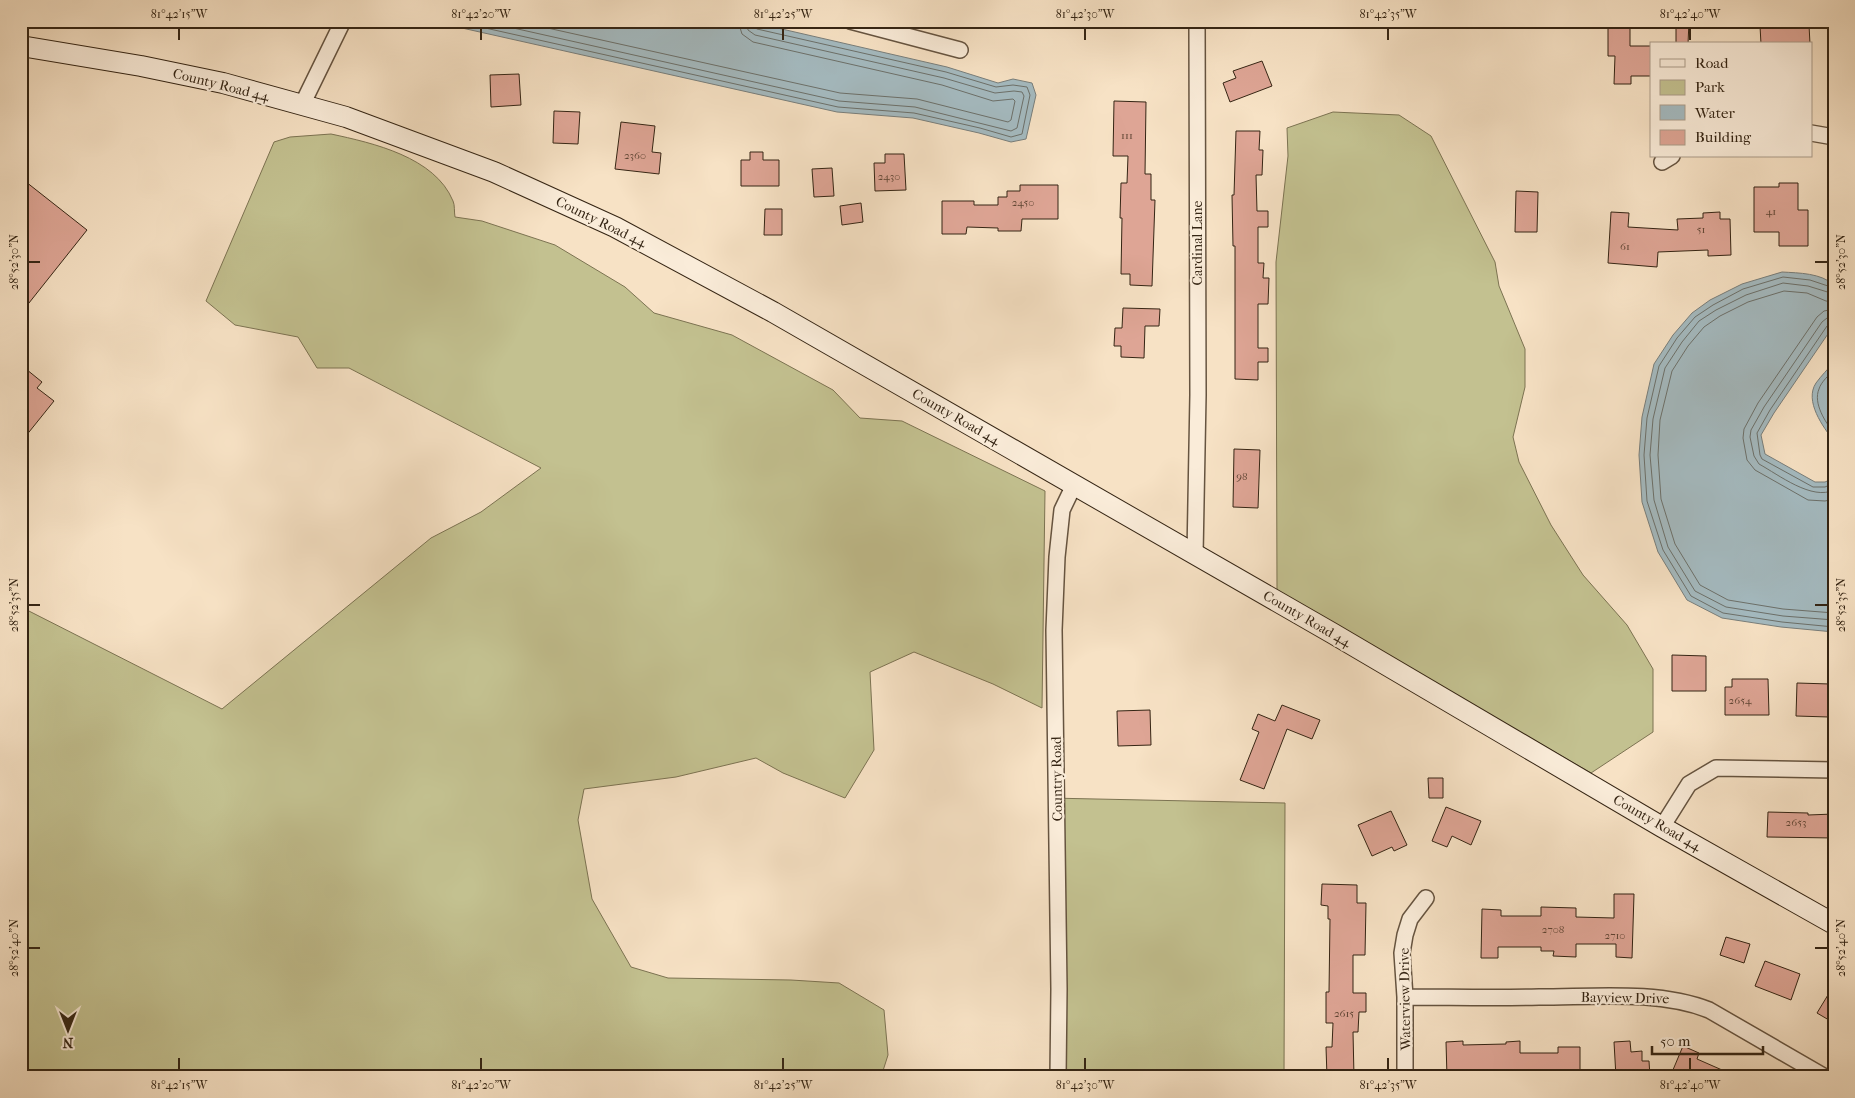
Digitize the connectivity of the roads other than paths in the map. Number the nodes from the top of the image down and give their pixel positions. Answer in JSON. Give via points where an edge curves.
{"nodes":[{"id":1,"x":343,"y":21,"type":"edge"},
{"id":2,"x":850,"y":21,"type":"edge"},
{"id":3,"x":1197,"y":21,"type":"edge"},
{"id":4,"x":21,"y":46,"type":"edge"},
{"id":5,"x":960,"y":50,"type":"dead end"},
{"id":6,"x":302,"y":105,"type":"junction"},
{"id":7,"x":1812,"y":133,"type":"edge"},
{"id":8,"x":1834,"y":137,"type":"edge"},
{"id":9,"x":1074,"y":485,"type":"junction"},
{"id":10,"x":1195,"y":554,"type":"junction"},
{"id":11,"x":1834,"y":770,"type":"edge"},
{"id":12,"x":1662,"y":827,"type":"junction"},
{"id":13,"x":1426,"y":898,"type":"dead end"},
{"id":14,"x":1834,"y":924,"type":"edge"},
{"id":15,"x":1405,"y":997,"type":"junction"},
{"id":16,"x":1058,"y":1077,"type":"edge"},
{"id":17,"x":1406,"y":1077,"type":"edge"},
{"id":18,"x":1825,"y":1077,"type":"edge"}],
"edges":[{"from":1,"to":6,"type":"street"},
{"from":2,"to":5,"type":"street"},
{"from":3,"to":10,"type":"street","name":"Cardinal Lane"},
{"from":4,"to":6,"type":"main road","name":"County Road 44","via":[[214,81]]},
{"from":6,"to":9,"type":"main road","name":"County Road 44","via":[[346,117],[494,172],[615,227],[773,312]]},
{"from":7,"to":8,"type":"street"},
{"from":9,"to":10,"type":"main road","name":"County Road 44"},
{"from":9,"to":16,"type":"street","name":"Country Road","via":[[1062,510],[1054,630]]},
{"from":10,"to":12,"type":"main road","name":"County Road 44"},
{"from":11,"to":12,"type":"street","via":[[1716,768],[1689,784]]},
{"from":12,"to":14,"type":"main road","name":"County Road 44"},
{"from":13,"to":15,"type":"street","name":"Waterview Drive","via":[[1410,919],[1405,935],[1402,953]]},
{"from":15,"to":17,"type":"street","name":"Waterview Drive"},
{"from":15,"to":18,"type":"street","name":"Bayview Drive","via":[[1609,996],[1690,1002]]}]}
